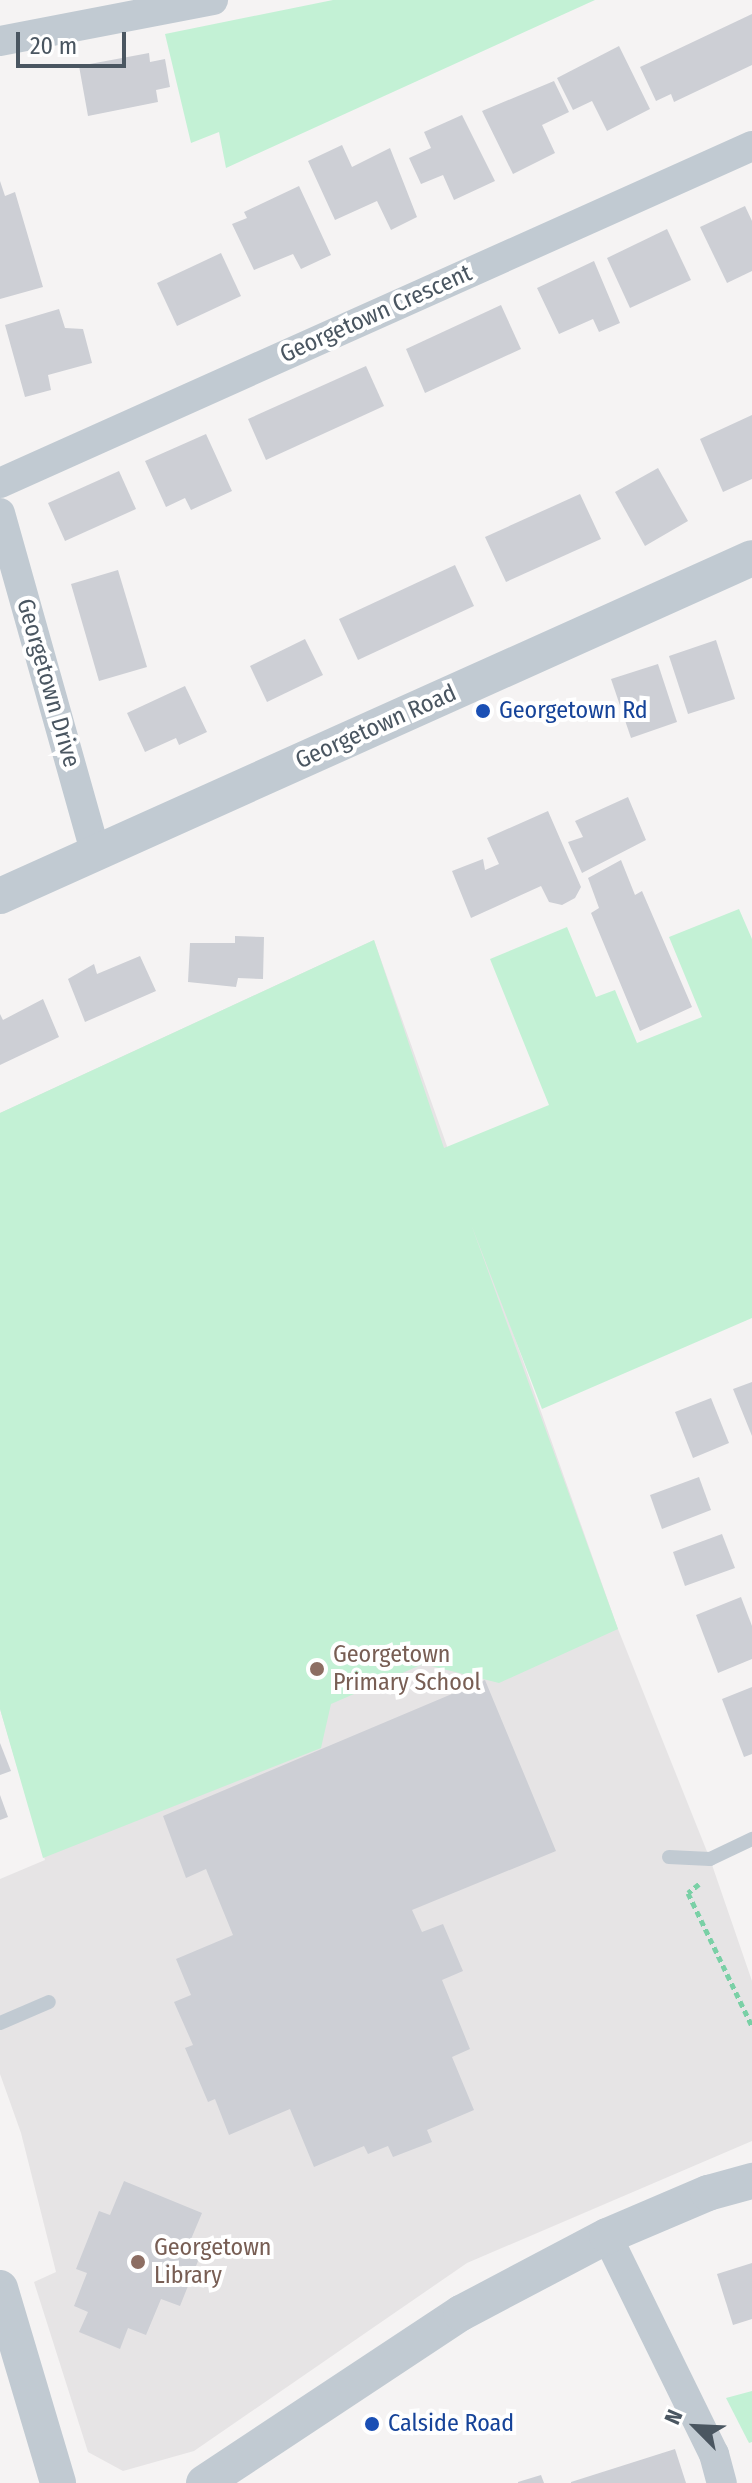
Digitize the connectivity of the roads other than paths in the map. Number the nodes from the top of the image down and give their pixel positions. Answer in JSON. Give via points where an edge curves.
{"nodes":[{"id":1,"x":213,"y":0,"type":"edge"},
{"id":2,"x":0,"y":41,"type":"edge"},
{"id":3,"x":752,"y":146,"type":"edge"},
{"id":4,"x":0,"y":483,"type":"edge"},
{"id":5,"x":0,"y":513,"type":"edge"},
{"id":6,"x":752,"y":558,"type":"edge"},
{"id":7,"x":95,"y":852,"type":"junction"},
{"id":8,"x":0,"y":896,"type":"edge"},
{"id":9,"x":752,"y":1839,"type":"edge"},
{"id":10,"x":669,"y":1857,"type":"dead end"},
{"id":11,"x":49,"y":2002,"type":"dead end"},
{"id":12,"x":0,"y":2023,"type":"edge"},
{"id":13,"x":752,"y":2181,"type":"edge"},
{"id":14,"x":607,"y":2236,"type":"junction"},
{"id":15,"x":1,"y":2298,"type":"edge"},
{"id":16,"x":58,"y":2483,"type":"edge"},
{"id":17,"x":204,"y":2483,"type":"edge"},
{"id":18,"x":722,"y":2483,"type":"edge"}],
"edges":[{"from":1,"to":2,"type":"street"},
{"from":3,"to":4,"type":"street","name":"Georgetown Crescent"},
{"from":5,"to":7,"type":"street","name":"Georgetown Drive"},
{"from":6,"to":7,"type":"street","name":"Georgetown Road"},
{"from":7,"to":8,"type":"street","name":"Georgetown Road"},
{"from":9,"to":10,"type":"lane","via":[[710,1859]]},
{"from":11,"to":12,"type":"lane"},
{"from":13,"to":14,"type":"street","via":[[708,2193]]},
{"from":14,"to":17,"type":"street","via":[[461,2313]]},
{"from":14,"to":18,"type":"street","via":[[714,2454]]},
{"from":15,"to":16,"type":"street"}]}
